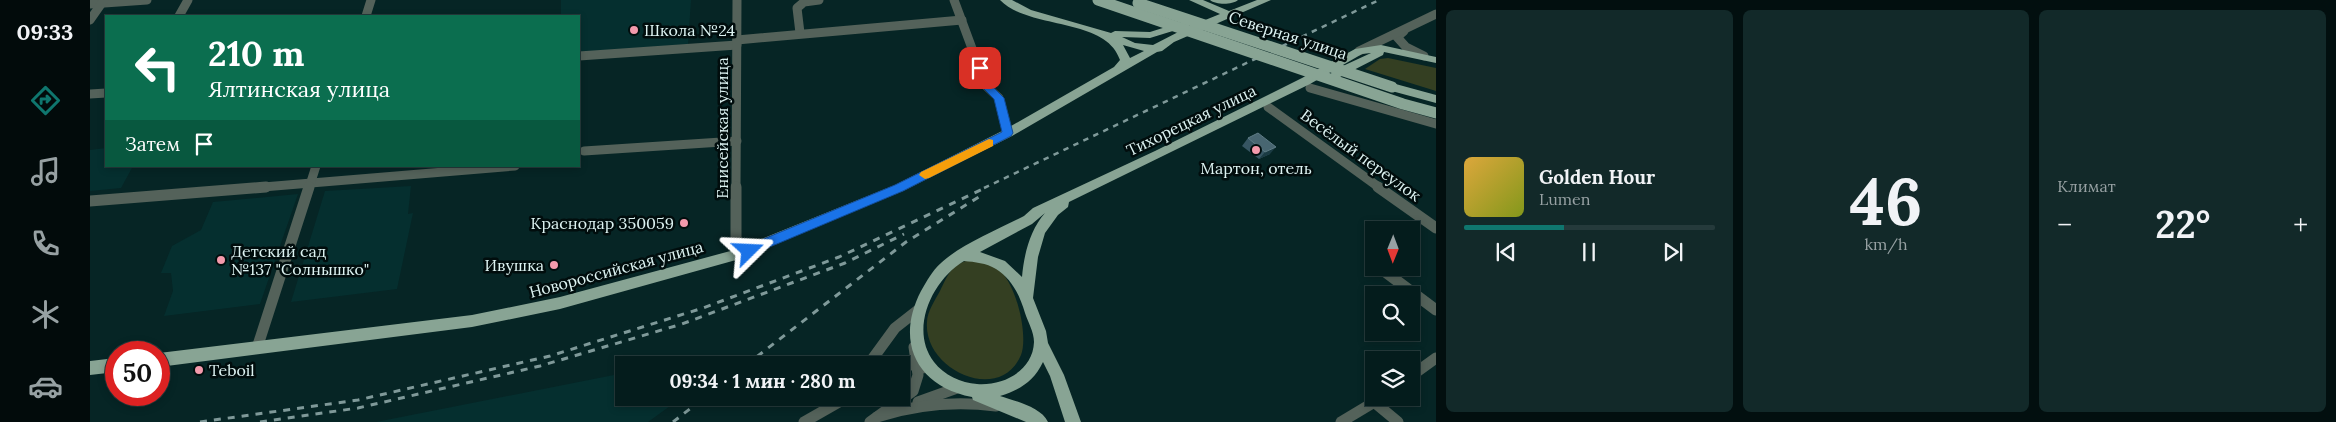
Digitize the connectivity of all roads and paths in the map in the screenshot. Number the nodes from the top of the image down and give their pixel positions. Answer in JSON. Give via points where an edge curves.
{"nodes":[{"id":1,"x":147,"y":0,"type":"edge"},
{"id":2,"x":188,"y":0,"type":"edge"},
{"id":3,"x":371,"y":0,"type":"edge"},
{"id":4,"x":737,"y":0,"type":"edge"},
{"id":5,"x":820,"y":0,"type":"edge"},
{"id":6,"x":954,"y":0,"type":"edge"},
{"id":7,"x":1005,"y":0,"type":"edge"},
{"id":8,"x":1017,"y":0,"type":"edge"},
{"id":9,"x":1098,"y":0,"type":"edge"},
{"id":10,"x":1130,"y":0,"type":"edge"},
{"id":11,"x":1194,"y":0,"type":"edge"},
{"id":12,"x":1215,"y":0,"type":"edge"},
{"id":13,"x":1233,"y":0,"type":"edge"},
{"id":14,"x":1246,"y":0,"type":"edge"},
{"id":15,"x":1266,"y":0,"type":"edge"},
{"id":16,"x":103,"y":1,"type":"edge"},
{"id":17,"x":90,"y":4,"type":"edge"},
{"id":18,"x":1224,"y":12,"type":"junction"},
{"id":19,"x":1436,"y":14,"type":"edge"},
{"id":20,"x":180,"y":15,"type":"edge"},
{"id":21,"x":366,"y":15,"type":"edge"},
{"id":22,"x":90,"y":20,"type":"edge"},
{"id":23,"x":962,"y":20,"type":"junction"},
{"id":24,"x":1076,"y":25,"type":"junction"},
{"id":25,"x":800,"y":33,"type":"junction"},
{"id":26,"x":1102,"y":33,"type":"junction"},
{"id":27,"x":1395,"y":37,"type":"junction"},
{"id":28,"x":737,"y":43,"type":"junction"},
{"id":29,"x":1158,"y":49,"type":"junction"},
{"id":30,"x":1377,"y":51,"type":"junction"},
{"id":31,"x":1359,"y":52,"type":"junction"},
{"id":32,"x":1401,"y":53,"type":"junction"},
{"id":33,"x":580,"y":56,"type":"edge"},
{"id":34,"x":1436,"y":61,"type":"edge"},
{"id":35,"x":1116,"y":72,"type":"junction"},
{"id":36,"x":1310,"y":88,"type":"junction"},
{"id":37,"x":105,"y":93,"type":"edge"},
{"id":38,"x":90,"y":94,"type":"edge"},
{"id":39,"x":1436,"y":99,"type":"edge"},
{"id":40,"x":1268,"y":107,"type":"junction"},
{"id":41,"x":1436,"y":113,"type":"edge"},
{"id":42,"x":1436,"y":124,"type":"edge"},
{"id":43,"x":1008,"y":133,"type":"junction"},
{"id":44,"x":737,"y":141,"type":"junction"},
{"id":45,"x":584,"y":151,"type":"dead end"},
{"id":46,"x":316,"y":167,"type":"edge"},
{"id":47,"x":501,"y":167,"type":"edge"},
{"id":48,"x":311,"y":181,"type":"junction"},
{"id":49,"x":90,"y":201,"type":"edge"},
{"id":50,"x":1436,"y":228,"type":"edge"},
{"id":51,"x":736,"y":255,"type":"junction"},
{"id":52,"x":962,"y":255,"type":"junction"},
{"id":53,"x":1391,"y":276,"type":"edge"},
{"id":54,"x":1028,"y":295,"type":"junction"},
{"id":55,"x":1436,"y":310,"type":"edge"},
{"id":56,"x":916,"y":317,"type":"junction"},
{"id":57,"x":1041,"y":342,"type":"junction"},
{"id":58,"x":257,"y":348,"type":"junction"},
{"id":59,"x":874,"y":356,"type":"edge"},
{"id":60,"x":1436,"y":358,"type":"edge"},
{"id":61,"x":170,"y":359,"type":"edge"},
{"id":62,"x":105,"y":366,"type":"edge"},
{"id":63,"x":910,"y":366,"type":"edge"},
{"id":64,"x":917,"y":366,"type":"junction"},
{"id":65,"x":90,"y":368,"type":"edge"},
{"id":66,"x":1420,"y":370,"type":"edge"},
{"id":67,"x":934,"y":372,"type":"junction"},
{"id":68,"x":957,"y":388,"type":"junction"},
{"id":69,"x":826,"y":406,"type":"edge"},
{"id":70,"x":832,"y":406,"type":"edge"},
{"id":71,"x":1368,"y":406,"type":"edge"},
{"id":72,"x":1383,"y":406,"type":"edge"},
{"id":73,"x":1013,"y":408,"type":"junction"},
{"id":74,"x":894,"y":411,"type":"junction"},
{"id":75,"x":819,"y":413,"type":"junction"},
{"id":76,"x":873,"y":420,"type":"edge"},
{"id":77,"x":804,"y":422,"type":"edge"},
{"id":78,"x":1040,"y":422,"type":"edge"},
{"id":79,"x":1073,"y":422,"type":"edge"},
{"id":80,"x":1340,"y":422,"type":"edge"},
{"id":81,"x":1398,"y":422,"type":"edge"}],
"edges":[{"from":1,"to":16,"type":"street"},
{"from":2,"to":20,"type":"street"},
{"from":3,"to":21,"type":"street"},
{"from":4,"to":28,"type":"street","name":"Енисейская улица"},
{"from":5,"to":25,"type":"street","via":[[803,1],[798,5],[795,12]]},
{"from":6,"to":23,"type":"street"},
{"from":7,"to":24,"type":"main road","via":[[1028,12]]},
{"from":8,"to":24,"type":"main road"},
{"from":9,"to":41,"type":"main road","name":"Северная улица","bridge":true},
{"from":10,"to":39,"type":"main road","name":"Северная улица","bridge":true},
{"from":11,"to":18,"type":"main road","name":"Северная улица"},
{"from":12,"to":13,"type":"main road"},
{"from":14,"to":18,"type":"main road","name":"Новороссийская улица"},
{"from":15,"to":18,"type":"main road","name":"Новороссийская улица"},
{"from":16,"to":17,"type":"street"},
{"from":16,"to":22,"type":"street"},
{"from":18,"to":26,"type":"main road","name":"Новороссийская улица","via":[[1150,35]]},
{"from":18,"to":29,"type":"main road","name":"Новороссийская улица"},
{"from":19,"to":27,"type":"street"},
{"from":23,"to":25,"type":"street"},
{"from":23,"to":43,"type":"street","via":[[986,86],[999,98]]},
{"from":24,"to":26,"type":"main road"},
{"from":25,"to":28,"type":"street"},
{"from":26,"to":29,"type":"main road","via":[[1133,46]]},
{"from":26,"to":35,"type":"main road","via":[[1124,56],[1125,60]]},
{"from":27,"to":30,"type":"street"},
{"from":27,"to":31,"type":"street","name":"Тихорецкая улица"},
{"from":27,"to":32,"type":"street"},
{"from":27,"to":34,"type":"street","via":[[1414,52]]},
{"from":28,"to":33,"type":"street"},
{"from":28,"to":44,"type":"street","name":"Енисейская улица"},
{"from":29,"to":35,"type":"main road","name":"Новороссийская улица"},
{"from":30,"to":31,"type":"main road"},
{"from":30,"to":32,"type":"main road"},
{"from":30,"to":36,"type":"main road","name":"Тихорецкая улица"},
{"from":31,"to":52,"type":"main road","name":"Тихорецкая улица","via":[[1168,150],[1038,211],[1028,220]]},
{"from":32,"to":34,"type":"main road"},
{"from":35,"to":43,"type":"main road","name":"Новороссийская улица"},
{"from":36,"to":40,"type":"main road","name":"Тихорецкая улица"},
{"from":36,"to":42,"type":"street"},
{"from":37,"to":38,"type":"street"},
{"from":40,"to":50,"type":"street","name":"Весёлый переулок"},
{"from":40,"to":54,"type":"main road","name":"Тихорецкая улица","via":[[1057,208],[1039,234],[1032,254]]},
{"from":43,"to":51,"type":"main road","name":"Новороссийская улица","via":[[899,188]]},
{"from":44,"to":45,"type":"street"},
{"from":44,"to":51,"type":"street","name":"Енисейская улица"},
{"from":46,"to":48,"type":"street"},
{"from":47,"to":48,"type":"street"},
{"from":48,"to":49,"type":"street"},
{"from":48,"to":58,"type":"street"},
{"from":51,"to":58,"type":"main road","name":"Новороссийская улица","via":[[560,303],[472,321]]},
{"from":52,"to":54,"type":"main road","via":[[981,256],[998,263],[1012,274]]},
{"from":52,"to":56,"type":"main road","via":[[941,269]]},
{"from":53,"to":55,"type":"street"},
{"from":54,"to":57,"type":"main road"},
{"from":56,"to":59,"type":"street","via":[[894,328]]},
{"from":56,"to":64,"type":"street"},
{"from":56,"to":67,"type":"main road","via":[[917,341]]},
{"from":57,"to":68,"type":"main road","via":[[1035,364],[1012,385],[981,392]]},
{"from":57,"to":79,"type":"main road"},
{"from":58,"to":61,"type":"main road","name":"Новороссийская улица"},
{"from":60,"to":66,"type":"street"},
{"from":62,"to":65,"type":"main road"},
{"from":63,"to":64,"type":"street"},
{"from":64,"to":67,"type":"street"},
{"from":64,"to":76,"type":"street","via":[[919,378],[913,391]]},
{"from":67,"to":68,"type":"main road"},
{"from":68,"to":73,"type":"main road"},
{"from":68,"to":74,"type":"street"},
{"from":69,"to":75,"type":"street"},
{"from":70,"to":75,"type":"street"},
{"from":71,"to":80,"type":"street"},
{"from":72,"to":81,"type":"street"},
{"from":73,"to":74,"type":"street","via":[[945,403]]},
{"from":73,"to":78,"type":"main road"},
{"from":74,"to":76,"type":"street"},
{"from":75,"to":77,"type":"street"}]}
